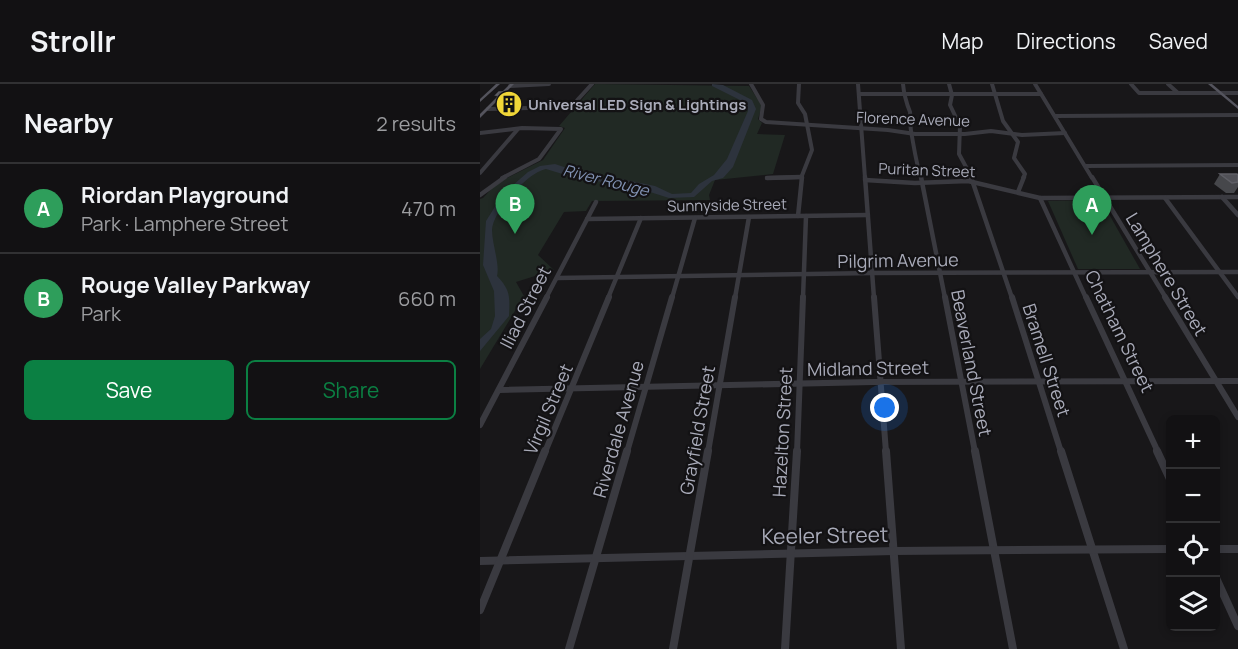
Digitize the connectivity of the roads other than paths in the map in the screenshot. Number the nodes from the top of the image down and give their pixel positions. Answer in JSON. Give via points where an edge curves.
{"nodes":[{"id":1,"x":498,"y":84,"type":"edge"},
{"id":2,"x":549,"y":84,"type":"edge"},
{"id":3,"x":592,"y":84,"type":"edge"},
{"id":4,"x":751,"y":84,"type":"edge"},
{"id":5,"x":800,"y":84,"type":"edge"},
{"id":6,"x":858,"y":84,"type":"edge"},
{"id":7,"x":903,"y":84,"type":"edge"},
{"id":8,"x":949,"y":84,"type":"edge"},
{"id":9,"x":992,"y":84,"type":"edge"},
{"id":10,"x":1035,"y":84,"type":"edge"},
{"id":11,"x":1131,"y":84,"type":"edge"},
{"id":12,"x":1168,"y":84,"type":"edge"},
{"id":13,"x":1210,"y":84,"type":"edge"},
{"id":14,"x":511,"y":85,"type":"edge"},
{"id":15,"x":1178,"y":93,"type":"junction"},
{"id":16,"x":1220,"y":93,"type":"junction"},
{"id":17,"x":1238,"y":93,"type":"edge"},
{"id":18,"x":859,"y":94,"type":"junction"},
{"id":19,"x":905,"y":94,"type":"junction"},
{"id":20,"x":996,"y":94,"type":"junction"},
{"id":21,"x":1041,"y":94,"type":"junction"},
{"id":22,"x":952,"y":95,"type":"junction"},
{"id":23,"x":480,"y":101,"type":"edge"},
{"id":24,"x":1238,"y":108,"type":"edge"},
{"id":25,"x":488,"y":109,"type":"junction"},
{"id":26,"x":1238,"y":115,"type":"edge"},
{"id":27,"x":1055,"y":116,"type":"junction"},
{"id":28,"x":480,"y":117,"type":"edge"},
{"id":29,"x":806,"y":124,"type":"junction"},
{"id":30,"x":518,"y":129,"type":"junction"},
{"id":31,"x":862,"y":129,"type":"junction"},
{"id":32,"x":480,"y":133,"type":"edge"},
{"id":33,"x":911,"y":133,"type":"junction"},
{"id":34,"x":1065,"y":133,"type":"junction"},
{"id":35,"x":960,"y":134,"type":"junction"},
{"id":36,"x":1012,"y":134,"type":"junction"},
{"id":37,"x":1238,"y":165,"type":"edge"},
{"id":38,"x":1086,"y":166,"type":"junction"},
{"id":39,"x":480,"y":173,"type":"edge"},
{"id":40,"x":801,"y":177,"type":"junction"},
{"id":41,"x":767,"y":178,"type":"dead end"},
{"id":42,"x":865,"y":180,"type":"junction"},
{"id":43,"x":975,"y":182,"type":"junction"},
{"id":44,"x":922,"y":183,"type":"junction"},
{"id":45,"x":1018,"y":192,"type":"junction"},
{"id":46,"x":480,"y":195,"type":"edge"},
{"id":47,"x":1222,"y":197,"type":"junction"},
{"id":48,"x":1238,"y":197,"type":"edge"},
{"id":49,"x":1040,"y":198,"type":"junction"},
{"id":50,"x":1105,"y":198,"type":"junction"},
{"id":51,"x":1165,"y":198,"type":"junction"},
{"id":52,"x":596,"y":202,"type":"dead end"},
{"id":53,"x":868,"y":215,"type":"junction"},
{"id":54,"x":1238,"y":215,"type":"edge"},
{"id":55,"x":802,"y":216,"type":"junction"},
{"id":56,"x":749,"y":217,"type":"junction"},
{"id":57,"x":641,"y":218,"type":"junction"},
{"id":58,"x":695,"y":218,"type":"junction"},
{"id":59,"x":587,"y":219,"type":"junction"},
{"id":60,"x":1074,"y":272,"type":"junction"},
{"id":61,"x":1150,"y":272,"type":"junction"},
{"id":62,"x":1220,"y":272,"type":"junction"},
{"id":63,"x":1238,"y":272,"type":"edge"},
{"id":64,"x":873,"y":273,"type":"junction"},
{"id":65,"x":938,"y":273,"type":"junction"},
{"id":66,"x":1003,"y":273,"type":"junction"},
{"id":67,"x":804,"y":274,"type":"junction"},
{"id":68,"x":740,"y":275,"type":"junction"},
{"id":69,"x":678,"y":276,"type":"junction"},
{"id":70,"x":619,"y":277,"type":"junction"},
{"id":71,"x":557,"y":278,"type":"junction"},
{"id":72,"x":1238,"y":297,"type":"edge"},
{"id":73,"x":1038,"y":381,"type":"junction"},
{"id":74,"x":1126,"y":381,"type":"junction"},
{"id":75,"x":1217,"y":381,"type":"junction"},
{"id":76,"x":1238,"y":381,"type":"edge"},
{"id":77,"x":881,"y":382,"type":"junction"},
{"id":78,"x":960,"y":382,"type":"junction"},
{"id":79,"x":799,"y":384,"type":"junction"},
{"id":80,"x":721,"y":385,"type":"junction"},
{"id":81,"x":645,"y":387,"type":"junction"},
{"id":82,"x":573,"y":388,"type":"junction"},
{"id":83,"x":499,"y":390,"type":"junction"},
{"id":84,"x":1238,"y":417,"type":"edge"},
{"id":85,"x":480,"y":425,"type":"edge"},
{"id":86,"x":1166,"y":470,"type":"edge"},
{"id":87,"x":1166,"y":549,"type":"edge"},
{"id":88,"x":1220,"y":549,"type":"edge"},
{"id":89,"x":1238,"y":549,"type":"edge"},
{"id":90,"x":1093,"y":550,"type":"junction"},
{"id":91,"x":894,"y":551,"type":"junction"},
{"id":92,"x":993,"y":551,"type":"junction"},
{"id":93,"x":790,"y":554,"type":"junction"},
{"id":94,"x":690,"y":556,"type":"junction"},
{"id":95,"x":596,"y":558,"type":"junction"},
{"id":96,"x":501,"y":560,"type":"junction"},
{"id":97,"x":480,"y":561,"type":"edge"},
{"id":98,"x":1220,"y":588,"type":"edge"},
{"id":99,"x":480,"y":610,"type":"edge"},
{"id":100,"x":1238,"y":626,"type":"edge"},
{"id":101,"x":569,"y":649,"type":"edge"},
{"id":102,"x":673,"y":649,"type":"edge"},
{"id":103,"x":785,"y":649,"type":"edge"},
{"id":104,"x":901,"y":649,"type":"edge"},
{"id":105,"x":1013,"y":649,"type":"edge"},
{"id":106,"x":1124,"y":649,"type":"edge"}],
"edges":[{"from":1,"to":23,"type":"main road"},
{"from":2,"to":14,"type":"street"},
{"from":3,"to":25,"type":"street","via":[[571,107]]},
{"from":4,"to":29,"type":"street","name":"Florence Avenue","via":[[765,107],[761,120]]},
{"from":5,"to":29,"type":"street","name":"Hazelton Street","via":[[798,103]]},
{"from":6,"to":18,"type":"street"},
{"from":7,"to":19,"type":"street","name":"Beaverland Street"},
{"from":8,"to":22,"type":"street","name":"Bramell Street"},
{"from":9,"to":20,"type":"street"},
{"from":10,"to":21,"type":"street","name":"Lamphere Street"},
{"from":11,"to":15,"type":"street","via":[[1139,93]]},
{"from":12,"to":15,"type":"street"},
{"from":13,"to":16,"type":"main road"},
{"from":14,"to":25,"type":"main road"},
{"from":15,"to":16,"type":"street"},
{"from":16,"to":17,"type":"street"},
{"from":16,"to":24,"type":"main road"},
{"from":18,"to":19,"type":"street"},
{"from":18,"to":31,"type":"street"},
{"from":19,"to":22,"type":"street"},
{"from":19,"to":33,"type":"street","name":"Beaverland Street"},
{"from":20,"to":21,"type":"street"},
{"from":20,"to":22,"type":"street"},
{"from":20,"to":36,"type":"street"},
{"from":21,"to":27,"type":"street","name":"Lamphere Street"},
{"from":22,"to":35,"type":"street","name":"Bramell Street","via":[[950,105]]},
{"from":25,"to":28,"type":"main road"},
{"from":26,"to":27,"type":"street"},
{"from":27,"to":34,"type":"street","name":"Lamphere Street"},
{"from":29,"to":31,"type":"street","name":"Florence Avenue"},
{"from":29,"to":40,"type":"street","name":"Hazelton Street","via":[[812,150]]},
{"from":30,"to":32,"type":"street"},
{"from":30,"to":39,"type":"street"},
{"from":30,"to":46,"type":"street","via":[[561,128],[539,159],[495,182]]},
{"from":31,"to":33,"type":"street","name":"Florence Avenue"},
{"from":31,"to":42,"type":"street"},
{"from":33,"to":35,"type":"street","name":"Florence Avenue"},
{"from":33,"to":44,"type":"street","name":"Beaverland Street"},
{"from":34,"to":36,"type":"street","name":"Florence Avenue"},
{"from":34,"to":38,"type":"street","name":"Lamphere Street"},
{"from":35,"to":36,"type":"street","name":"Florence Avenue"},
{"from":35,"to":43,"type":"street","name":"Bramell Street","via":[[959,154]]},
{"from":36,"to":45,"type":"street","via":[[1018,142],[1014,158],[1025,174]]},
{"from":37,"to":38,"type":"street"},
{"from":38,"to":50,"type":"street","name":"Lamphere Street"},
{"from":40,"to":41,"type":"street"},
{"from":40,"to":55,"type":"street","name":"Hazelton Street"},
{"from":42,"to":44,"type":"street","name":"Puritan Street"},
{"from":42,"to":53,"type":"street"},
{"from":43,"to":44,"type":"street","name":"Puritan Street"},
{"from":43,"to":45,"type":"street","name":"Puritan Street"},
{"from":43,"to":66,"type":"street","name":"Bramell Street"},
{"from":44,"to":65,"type":"street","name":"Beaverland Street"},
{"from":45,"to":49,"type":"street","name":"Puritan Street"},
{"from":47,"to":48,"type":"street","name":"Puritan Street"},
{"from":47,"to":51,"type":"street","name":"Puritan Street"},
{"from":47,"to":54,"type":"street"},
{"from":49,"to":50,"type":"street","name":"Puritan Street"},
{"from":49,"to":60,"type":"street","name":"Chatham Street"},
{"from":50,"to":51,"type":"street","name":"Puritan Street"},
{"from":50,"to":61,"type":"street","name":"Lamphere Street"},
{"from":51,"to":62,"type":"street"},
{"from":52,"to":59,"type":"street","name":"Iliad Street"},
{"from":53,"to":55,"type":"street","name":"Sunnyside Street"},
{"from":53,"to":64,"type":"street"},
{"from":55,"to":56,"type":"street","name":"Sunnyside Street"},
{"from":55,"to":67,"type":"street","name":"Hazelton Street"},
{"from":56,"to":58,"type":"street","name":"Sunnyside Street"},
{"from":56,"to":68,"type":"street","name":"Grayfield Street"},
{"from":57,"to":58,"type":"street","name":"Sunnyside Street"},
{"from":57,"to":59,"type":"street","name":"Sunnyside Street"},
{"from":57,"to":70,"type":"street","name":"Virgil Street"},
{"from":58,"to":69,"type":"street","name":"Riverdale Avenue"},
{"from":59,"to":71,"type":"street","name":"Iliad Street"},
{"from":60,"to":61,"type":"street","name":"Pilgrim Avenue"},
{"from":60,"to":66,"type":"street","name":"Pilgrim Avenue"},
{"from":60,"to":74,"type":"street","name":"Chatham Street"},
{"from":61,"to":62,"type":"street","name":"Pilgrim Avenue"},
{"from":61,"to":75,"type":"street","name":"Lamphere Street"},
{"from":62,"to":63,"type":"street","name":"Pilgrim Avenue"},
{"from":62,"to":72,"type":"street"},
{"from":64,"to":65,"type":"street","name":"Pilgrim Avenue"},
{"from":64,"to":67,"type":"street","name":"Pilgrim Avenue"},
{"from":64,"to":77,"type":"street"},
{"from":65,"to":66,"type":"street","name":"Pilgrim Avenue"},
{"from":65,"to":78,"type":"street","name":"Beaverland Street"},
{"from":66,"to":73,"type":"street","name":"Bramell Street"},
{"from":67,"to":68,"type":"street","name":"Pilgrim Avenue"},
{"from":67,"to":79,"type":"street","name":"Hazelton Street"},
{"from":68,"to":69,"type":"street","name":"Pilgrim Avenue"},
{"from":68,"to":80,"type":"street","name":"Grayfield Street"},
{"from":69,"to":70,"type":"street","name":"Pilgrim Avenue"},
{"from":69,"to":81,"type":"street","name":"Riverdale Avenue"},
{"from":70,"to":71,"type":"street","name":"Pilgrim Avenue"},
{"from":70,"to":82,"type":"street","name":"Virgil Street"},
{"from":71,"to":83,"type":"street","name":"Iliad Street"},
{"from":73,"to":74,"type":"street","name":"Midland Street"},
{"from":73,"to":78,"type":"street","name":"Midland Street"},
{"from":73,"to":90,"type":"street","name":"Bramell Street"},
{"from":74,"to":75,"type":"street","name":"Midland Street"},
{"from":74,"to":86,"type":"street","name":"Chatham Street"},
{"from":75,"to":76,"type":"street","name":"Midland Street"},
{"from":75,"to":84,"type":"street","name":"Lamphere Street"},
{"from":77,"to":78,"type":"street","name":"Midland Street"},
{"from":77,"to":79,"type":"street","name":"Midland Street"},
{"from":77,"to":91,"type":"street"},
{"from":78,"to":92,"type":"street","name":"Beaverland Street"},
{"from":79,"to":80,"type":"street","name":"Midland Street"},
{"from":79,"to":93,"type":"street","name":"Hazelton Street"},
{"from":80,"to":81,"type":"street","name":"Midland Street"},
{"from":80,"to":94,"type":"street","name":"Grayfield Street"},
{"from":81,"to":82,"type":"street","name":"Midland Street"},
{"from":81,"to":95,"type":"street","name":"Riverdale Avenue"},
{"from":82,"to":83,"type":"street","name":"Midland Street"},
{"from":82,"to":96,"type":"street","name":"Virgil Street"},
{"from":83,"to":85,"type":"street","name":"Iliad Street"},
{"from":87,"to":90,"type":"street","name":"Keeler Street"},
{"from":88,"to":89,"type":"street"},
{"from":90,"to":92,"type":"street","name":"Keeler Street"},
{"from":90,"to":106,"type":"street","name":"Bramell Street"},
{"from":91,"to":92,"type":"street","name":"Keeler Street"},
{"from":91,"to":93,"type":"street","name":"Keeler Street"},
{"from":91,"to":104,"type":"street"},
{"from":92,"to":105,"type":"street","name":"Beaverland Street"},
{"from":93,"to":94,"type":"street","name":"Keeler Street"},
{"from":93,"to":103,"type":"street","name":"Hazelton Street"},
{"from":94,"to":95,"type":"street","name":"Keeler Street"},
{"from":94,"to":102,"type":"street","name":"Grayfield Street"},
{"from":95,"to":96,"type":"street","name":"Keeler Street"},
{"from":95,"to":101,"type":"street","name":"Riverdale Avenue"},
{"from":96,"to":97,"type":"street","name":"Keeler Street"},
{"from":96,"to":99,"type":"street","name":"Virgil Street"},
{"from":98,"to":100,"type":"street"}]}
